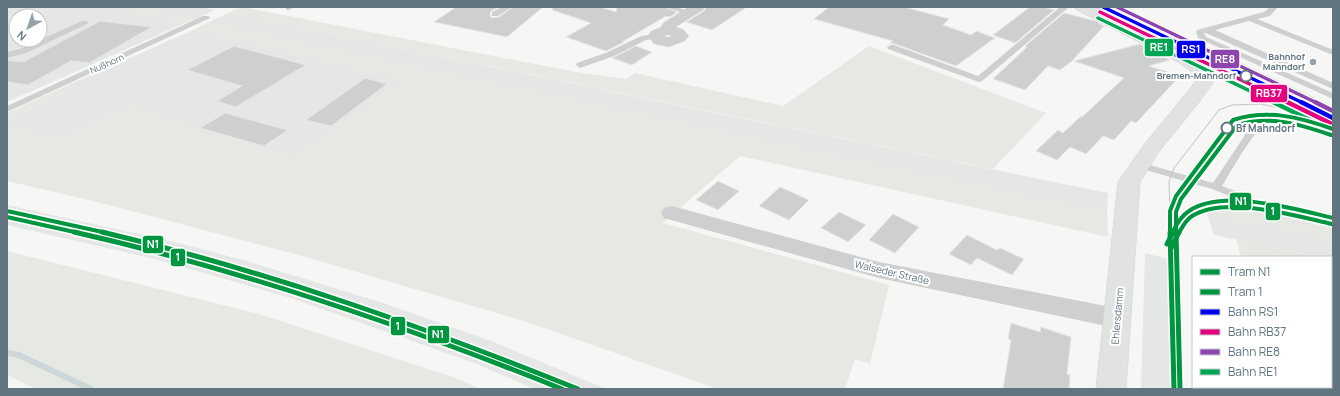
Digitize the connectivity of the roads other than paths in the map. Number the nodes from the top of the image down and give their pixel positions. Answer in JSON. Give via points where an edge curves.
{"nodes":[{"id":1,"x":508,"y":7,"type":"edge"},
{"id":2,"x":669,"y":7,"type":"edge"},
{"id":3,"x":1065,"y":7,"type":"edge"},
{"id":4,"x":1082,"y":7,"type":"edge"},
{"id":5,"x":1274,"y":7,"type":"edge"},
{"id":6,"x":693,"y":10,"type":"edge"},
{"id":7,"x":495,"y":14,"type":"dead end"},
{"id":8,"x":206,"y":18,"type":"dead end"},
{"id":9,"x":1251,"y":19,"type":"junction"},
{"id":10,"x":85,"y":23,"type":"dead end"},
{"id":11,"x":1207,"y":30,"type":"junction"},
{"id":12,"x":662,"y":33,"type":"joint"},
{"id":13,"x":891,"y":47,"type":"dead end"},
{"id":14,"x":1333,"y":53,"type":"edge"},
{"id":15,"x":7,"y":55,"type":"edge"},
{"id":16,"x":580,"y":65,"type":"dead end"},
{"id":17,"x":1333,"y":86,"type":"edge"},
{"id":18,"x":1333,"y":96,"type":"edge"},
{"id":19,"x":7,"y":109,"type":"edge"},
{"id":20,"x":1333,"y":132,"type":"edge"},
{"id":21,"x":1139,"y":165,"type":"junction"},
{"id":22,"x":1216,"y":187,"type":"junction"},
{"id":23,"x":672,"y":213,"type":"dead end"},
{"id":24,"x":1333,"y":218,"type":"edge"},
{"id":25,"x":1116,"y":318,"type":"junction"},
{"id":26,"x":1111,"y":389,"type":"edge"}],
"edges":[{"from":1,"to":7,"type":"lane"},
{"from":2,"to":6,"type":"lane"},
{"from":3,"to":13,"type":"lane","via":[[979,79]]},
{"from":4,"to":21,"type":"street","name":"Ehlersdamm","via":[[1184,58],[1203,73],[1205,81]]},
{"from":5,"to":9,"type":"lane","via":[[1267,14]]},
{"from":6,"to":12,"type":"street","via":[[668,26]]},
{"from":8,"to":19,"type":"lane","name":"Nußhorn"},
{"from":9,"to":11,"type":"lane"},
{"from":9,"to":14,"type":"lane"},
{"from":10,"to":15,"type":"lane","via":[[23,51]]},
{"from":11,"to":17,"type":"lane"},
{"from":11,"to":18,"type":"lane","via":[[1200,32],[1202,38]]},
{"from":12,"to":16,"type":"lane"},
{"from":20,"to":22,"type":"lane","via":[[1282,120],[1271,120],[1257,125]]},
{"from":21,"to":22,"type":"lane"},
{"from":21,"to":25,"type":"street","name":"Ehlersdamm","via":[[1129,182],[1127,193]]},
{"from":22,"to":24,"type":"lane","via":[[1259,204]]},
{"from":23,"to":25,"type":"street","name":"Walseder Straße","via":[[879,270]]},
{"from":25,"to":26,"type":"street","name":"Ehlersdamm"}]}
